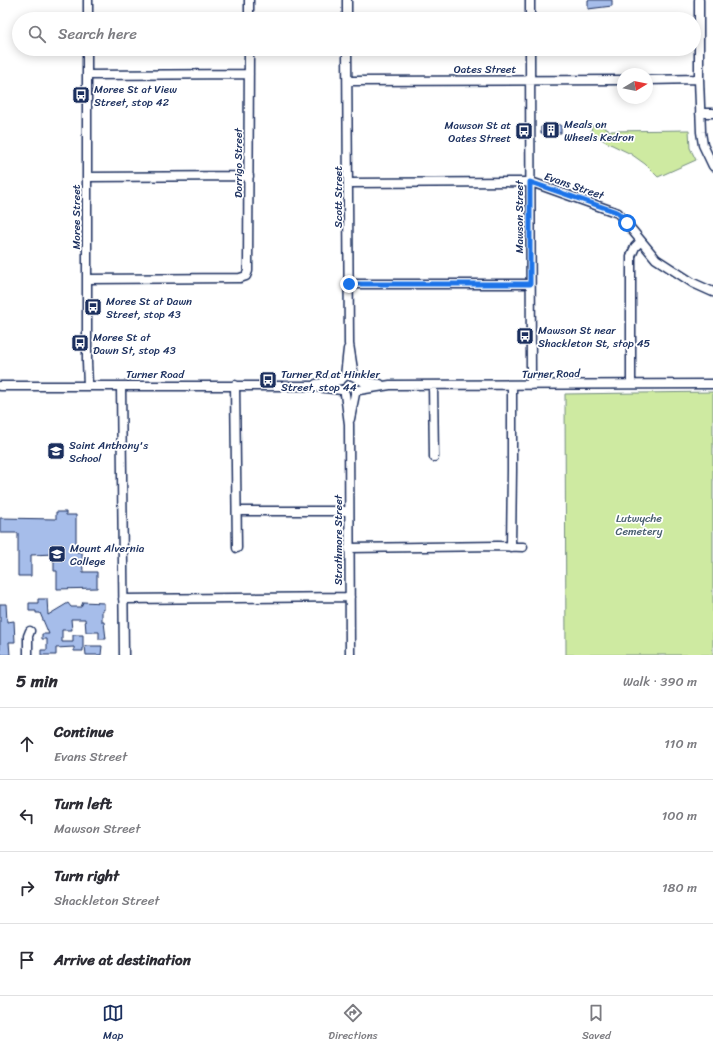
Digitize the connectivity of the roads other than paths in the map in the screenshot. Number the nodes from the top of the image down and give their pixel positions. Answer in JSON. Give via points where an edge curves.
{"nodes":[{"id":1,"x":88,"y":0,"type":"edge"},
{"id":2,"x":249,"y":0,"type":"edge"},
{"id":3,"x":347,"y":0,"type":"edge"},
{"id":4,"x":530,"y":0,"type":"edge"},
{"id":5,"x":699,"y":0,"type":"edge"},
{"id":6,"x":88,"y":12,"type":"edge"},
{"id":7,"x":249,"y":12,"type":"edge"},
{"id":8,"x":347,"y":12,"type":"edge"},
{"id":9,"x":530,"y":12,"type":"edge"},
{"id":10,"x":699,"y":12,"type":"edge"},
{"id":11,"x":87,"y":56,"type":"edge"},
{"id":12,"x":249,"y":56,"type":"edge"},
{"id":13,"x":347,"y":56,"type":"edge"},
{"id":14,"x":530,"y":56,"type":"edge"},
{"id":15,"x":699,"y":56,"type":"edge"},
{"id":16,"x":249,"y":74,"type":"junction"},
{"id":17,"x":87,"y":75,"type":"junction"},
{"id":18,"x":348,"y":80,"type":"junction"},
{"id":19,"x":530,"y":80,"type":"junction"},
{"id":20,"x":617,"y":80,"type":"edge"},
{"id":21,"x":653,"y":80,"type":"edge"},
{"id":22,"x":699,"y":80,"type":"junction"},
{"id":23,"x":700,"y":113,"type":"junction"},
{"id":24,"x":713,"y":113,"type":"edge"},
{"id":25,"x":713,"y":166,"type":"edge"},
{"id":26,"x":249,"y":176,"type":"junction"},
{"id":27,"x":87,"y":177,"type":"junction"},
{"id":28,"x":530,"y":182,"type":"junction"},
{"id":29,"x":349,"y":183,"type":"junction"},
{"id":30,"x":641,"y":241,"type":"junction"},
{"id":31,"x":87,"y":279,"type":"junction"},
{"id":32,"x":349,"y":284,"type":"junction"},
{"id":33,"x":530,"y":284,"type":"junction"},
{"id":34,"x":713,"y":292,"type":"edge"},
{"id":35,"x":349,"y":344,"type":"junction"},
{"id":36,"x":343,"y":378,"type":"junction"},
{"id":37,"x":356,"y":378,"type":"junction"},
{"id":38,"x":631,"y":384,"type":"junction"},
{"id":39,"x":713,"y":384,"type":"edge"},
{"id":40,"x":88,"y":385,"type":"junction"},
{"id":41,"x":235,"y":385,"type":"junction"},
{"id":42,"x":390,"y":385,"type":"junction"},
{"id":43,"x":433,"y":385,"type":"junction"},
{"id":44,"x":512,"y":385,"type":"junction"},
{"id":45,"x":531,"y":385,"type":"junction"},
{"id":46,"x":0,"y":386,"type":"edge"},
{"id":47,"x":121,"y":386,"type":"junction"},
{"id":48,"x":310,"y":386,"type":"junction"},
{"id":49,"x":343,"y":392,"type":"junction"},
{"id":50,"x":357,"y":392,"type":"junction"},
{"id":51,"x":349,"y":424,"type":"junction"},
{"id":52,"x":434,"y":458,"type":"dead end"},
{"id":53,"x":237,"y":511,"type":"junction"},
{"id":54,"x":349,"y":511,"type":"junction"},
{"id":55,"x":510,"y":547,"type":"junction"},
{"id":56,"x":523,"y":547,"type":"dead end"},
{"id":57,"x":237,"y":548,"type":"dead end"},
{"id":58,"x":349,"y":548,"type":"junction"},
{"id":59,"x":350,"y":598,"type":"junction"},
{"id":60,"x":123,"y":599,"type":"junction"},
{"id":61,"x":30,"y":631,"type":"dead end"},
{"id":62,"x":28,"y":655,"type":"edge"},
{"id":63,"x":124,"y":655,"type":"edge"},
{"id":64,"x":350,"y":655,"type":"edge"}],
"edges":[{"from":1,"to":6,"type":"street"},
{"from":2,"to":7,"type":"street"},
{"from":3,"to":8,"type":"street"},
{"from":4,"to":9,"type":"street"},
{"from":5,"to":10,"type":"street"},
{"from":11,"to":17,"type":"street","name":"Moree Street"},
{"from":12,"to":16,"type":"street","name":"Dorrigo Street"},
{"from":13,"to":18,"type":"street","name":"Scott Street"},
{"from":14,"to":19,"type":"street","name":"Mawson Street"},
{"from":15,"to":22,"type":"street"},
{"from":16,"to":17,"type":"street"},
{"from":16,"to":26,"type":"street","name":"Dorrigo Street"},
{"from":17,"to":27,"type":"street","name":"Moree Street"},
{"from":18,"to":19,"type":"street","name":"Oates Street"},
{"from":18,"to":29,"type":"street","name":"Scott Street"},
{"from":19,"to":20,"type":"street","name":"Oates Street"},
{"from":19,"to":28,"type":"street","name":"Mawson Street"},
{"from":21,"to":22,"type":"street"},
{"from":22,"to":23,"type":"street"},
{"from":23,"to":24,"type":"street"},
{"from":23,"to":25,"type":"street","via":[[702,140]]},
{"from":26,"to":27,"type":"street"},
{"from":26,"to":31,"type":"street","name":"Dorrigo Street","via":[[246,276]]},
{"from":27,"to":31,"type":"street","name":"Moree Street"},
{"from":28,"to":29,"type":"street","name":"Evans Street"},
{"from":28,"to":30,"type":"street","name":"Evans Street","via":[[618,213]]},
{"from":28,"to":33,"type":"street","name":"Mawson Street"},
{"from":29,"to":32,"type":"street","name":"Scott Street"},
{"from":30,"to":34,"type":"street","name":"Evans Street","via":[[656,259],[692,283]]},
{"from":30,"to":38,"type":"street","via":[[634,247],[631,256]]},
{"from":31,"to":40,"type":"street","name":"Moree Street"},
{"from":32,"to":33,"type":"street"},
{"from":32,"to":35,"type":"street","name":"Scott Street"},
{"from":33,"to":45,"type":"street","name":"Mawson Street"},
{"from":35,"to":36,"type":"street","name":"Scott Street"},
{"from":35,"to":37,"type":"street","name":"Scott Street"},
{"from":36,"to":37,"type":"street","name":"Turner Road"},
{"from":36,"to":48,"type":"street","name":"Turner Road"},
{"from":36,"to":49,"type":"street","via":[[340,385]]},
{"from":37,"to":42,"type":"street","name":"Turner Road"},
{"from":37,"to":50,"type":"street","via":[[360,385]]},
{"from":38,"to":39,"type":"street","name":"Turner Road"},
{"from":38,"to":45,"type":"street","name":"Turner Road"},
{"from":40,"to":46,"type":"street","name":"Turner Road"},
{"from":40,"to":47,"type":"street","name":"Turner Road"},
{"from":41,"to":47,"type":"street","name":"Turner Road"},
{"from":41,"to":48,"type":"street","name":"Turner Road"},
{"from":41,"to":53,"type":"street"},
{"from":42,"to":43,"type":"street","name":"Turner Road"},
{"from":42,"to":50,"type":"street","name":"Turner Road"},
{"from":43,"to":44,"type":"street","name":"Turner Road"},
{"from":43,"to":52,"type":"street"},
{"from":44,"to":45,"type":"street","name":"Turner Road"},
{"from":44,"to":55,"type":"street"},
{"from":47,"to":60,"type":"street"},
{"from":48,"to":49,"type":"street","name":"Turner Road"},
{"from":49,"to":50,"type":"street","name":"Turner Road","via":[[348,395]]},
{"from":49,"to":51,"type":"street","name":"Strathmore Street"},
{"from":50,"to":51,"type":"street","name":"Strathmore Street"},
{"from":51,"to":54,"type":"street","name":"Strathmore Street"},
{"from":53,"to":54,"type":"street"},
{"from":53,"to":57,"type":"street"},
{"from":54,"to":58,"type":"street","name":"Strathmore Street"},
{"from":55,"to":56,"type":"street"},
{"from":55,"to":58,"type":"street"},
{"from":58,"to":59,"type":"street","name":"Strathmore Street"},
{"from":59,"to":60,"type":"street"},
{"from":59,"to":64,"type":"street","name":"Strathmore Street"},
{"from":60,"to":63,"type":"street"},
{"from":61,"to":62,"type":"street"}]}
